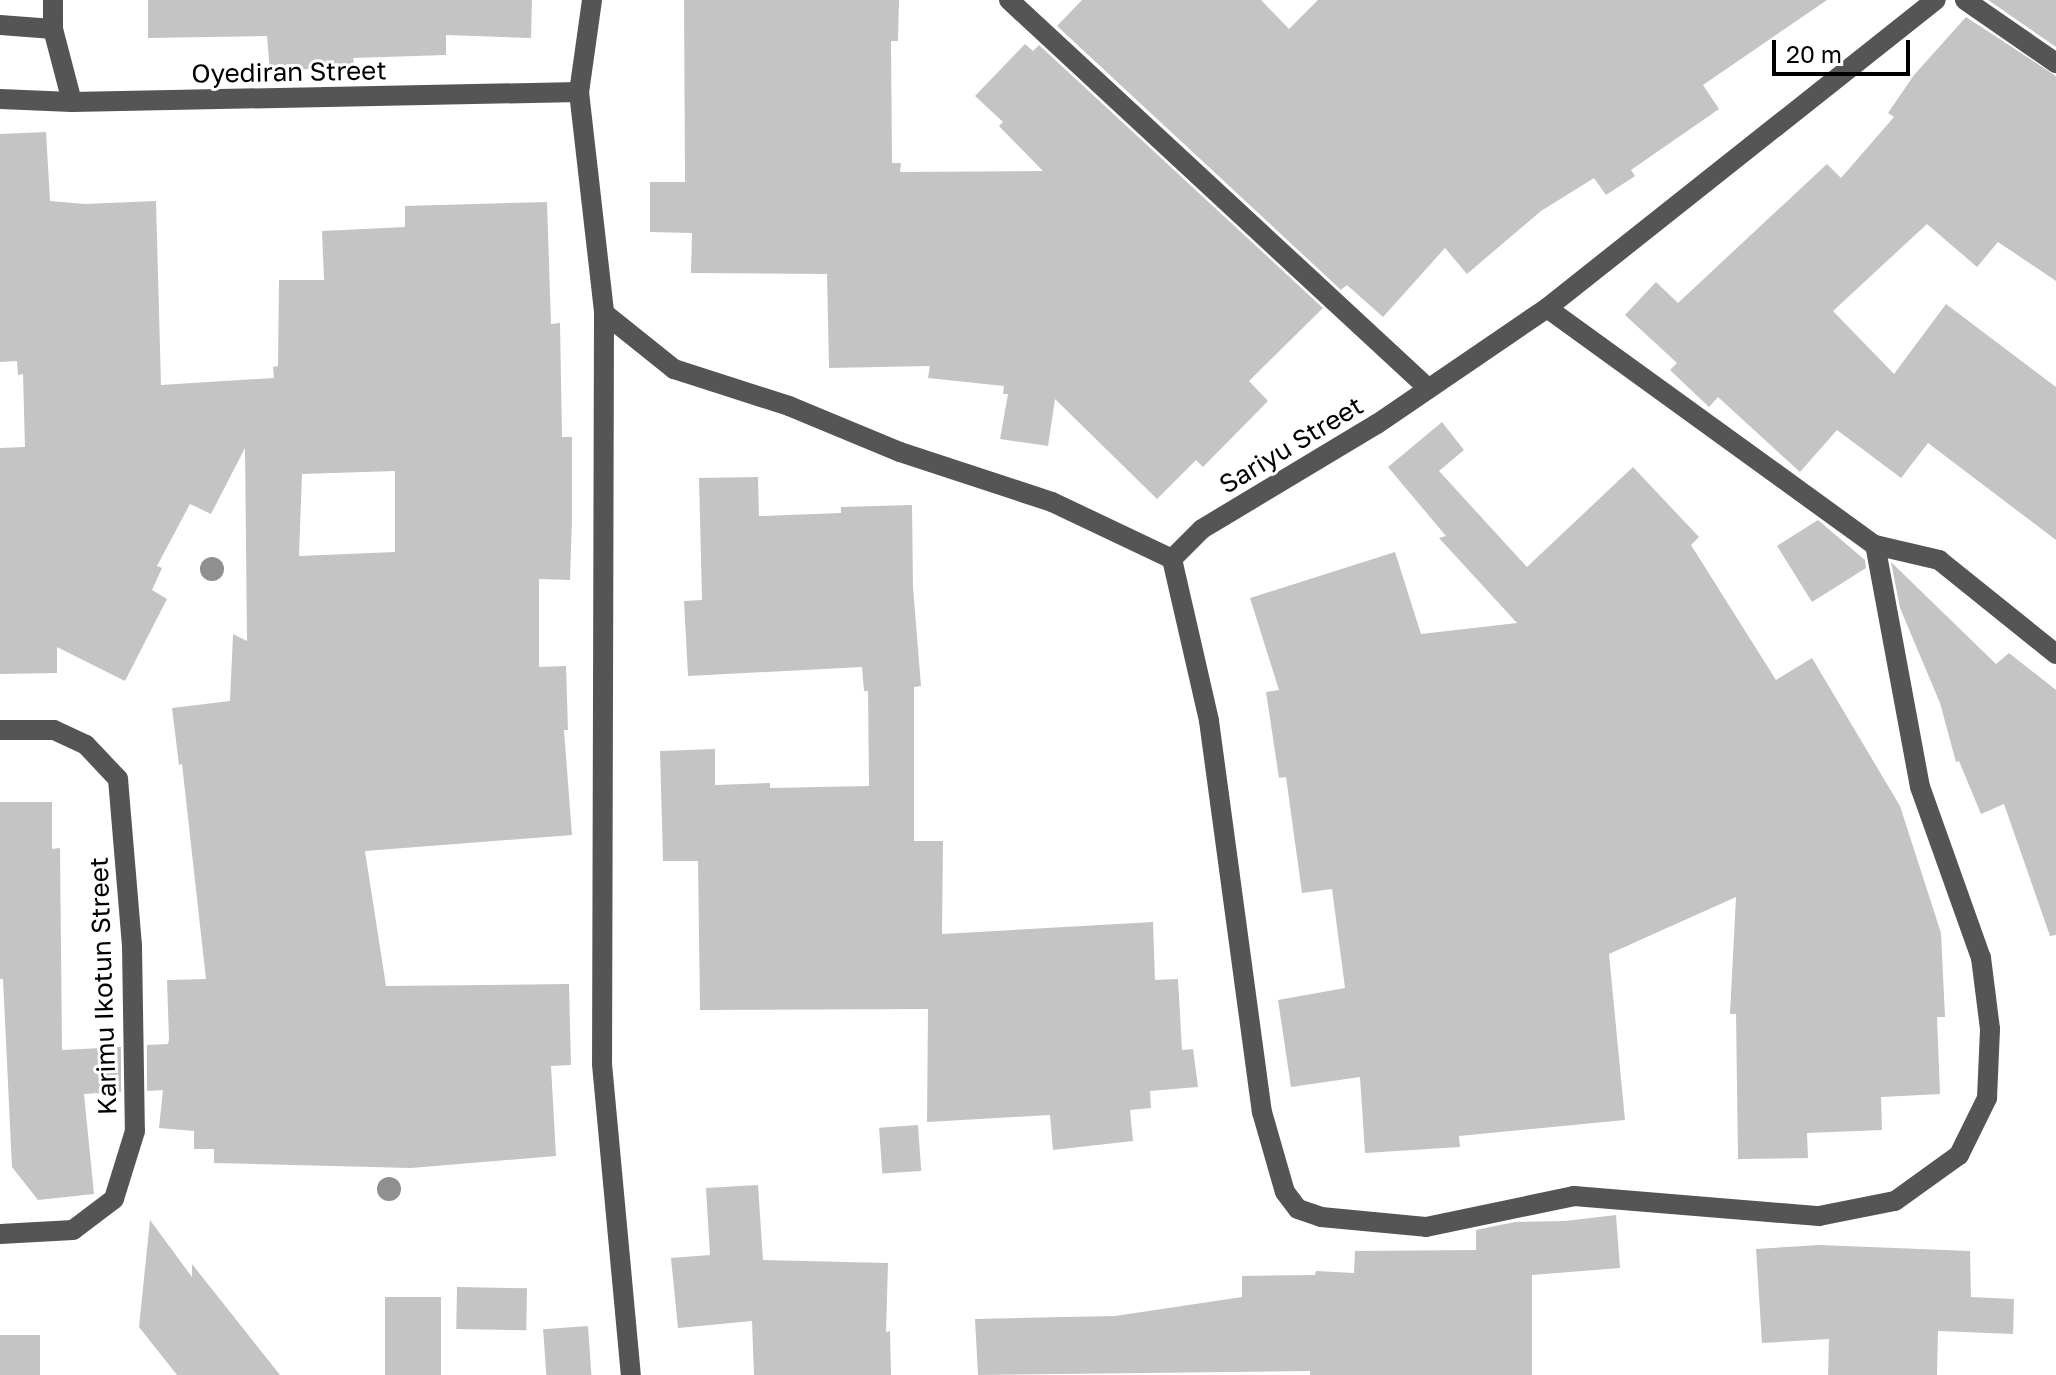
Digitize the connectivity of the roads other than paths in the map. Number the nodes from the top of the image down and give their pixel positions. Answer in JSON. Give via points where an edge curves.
{"nodes":[{"id":1,"x":53,"y":0,"type":"edge"},
{"id":2,"x":592,"y":0,"type":"edge"},
{"id":3,"x":1009,"y":0,"type":"edge"},
{"id":4,"x":1936,"y":0,"type":"edge"},
{"id":5,"x":1965,"y":0,"type":"edge"},
{"id":6,"x":0,"y":25,"type":"edge"},
{"id":7,"x":53,"y":29,"type":"junction"},
{"id":8,"x":2056,"y":63,"type":"edge"},
{"id":9,"x":579,"y":92,"type":"junction"},
{"id":10,"x":0,"y":99,"type":"edge"},
{"id":11,"x":72,"y":102,"type":"junction"},
{"id":12,"x":1547,"y":308,"type":"junction"},
{"id":13,"x":604,"y":313,"type":"junction"},
{"id":14,"x":1429,"y":389,"type":"junction"},
{"id":15,"x":1875,"y":545,"type":"junction"},
{"id":16,"x":1172,"y":559,"type":"junction"},
{"id":17,"x":2056,"y":654,"type":"edge"},
{"id":18,"x":0,"y":730,"type":"edge"},
{"id":19,"x":0,"y":1234,"type":"edge"},
{"id":20,"x":631,"y":1375,"type":"edge"}],
"edges":[{"from":1,"to":7,"type":"street"},
{"from":2,"to":9,"type":"street"},
{"from":3,"to":14,"type":"street"},
{"from":4,"to":12,"type":"street","name":"Sariyu Street"},
{"from":5,"to":8,"type":"street"},
{"from":6,"to":7,"type":"street"},
{"from":7,"to":11,"type":"street"},
{"from":9,"to":11,"type":"street","name":"Oyediran Street"},
{"from":9,"to":13,"type":"street"},
{"from":10,"to":11,"type":"street","name":"Oyediran Street"},
{"from":12,"to":14,"type":"street","name":"Sariyu Street"},
{"from":12,"to":15,"type":"street"},
{"from":13,"to":16,"type":"street","via":[[674,369],[1052,502]]},
{"from":13,"to":20,"type":"street","via":[[602,1064]]},
{"from":14,"to":16,"type":"street","name":"Sariyu Street","via":[[1202,529]]},
{"from":15,"to":16,"type":"street","via":[[1920,787],[1981,958],[1990,1029],[1987,1098],[1959,1155],[1895,1201],[1819,1216],[1574,1196],[1426,1227],[1321,1217],[1298,1209],[1285,1192],[1262,1112],[1209,721]]},
{"from":15,"to":17,"type":"street","via":[[1939,560]]},
{"from":18,"to":19,"type":"street","name":"Karimu Ikotun Street","via":[[54,730],[86,745],[118,779],[132,946],[135,1131],[114,1199],[73,1230]]}]}
